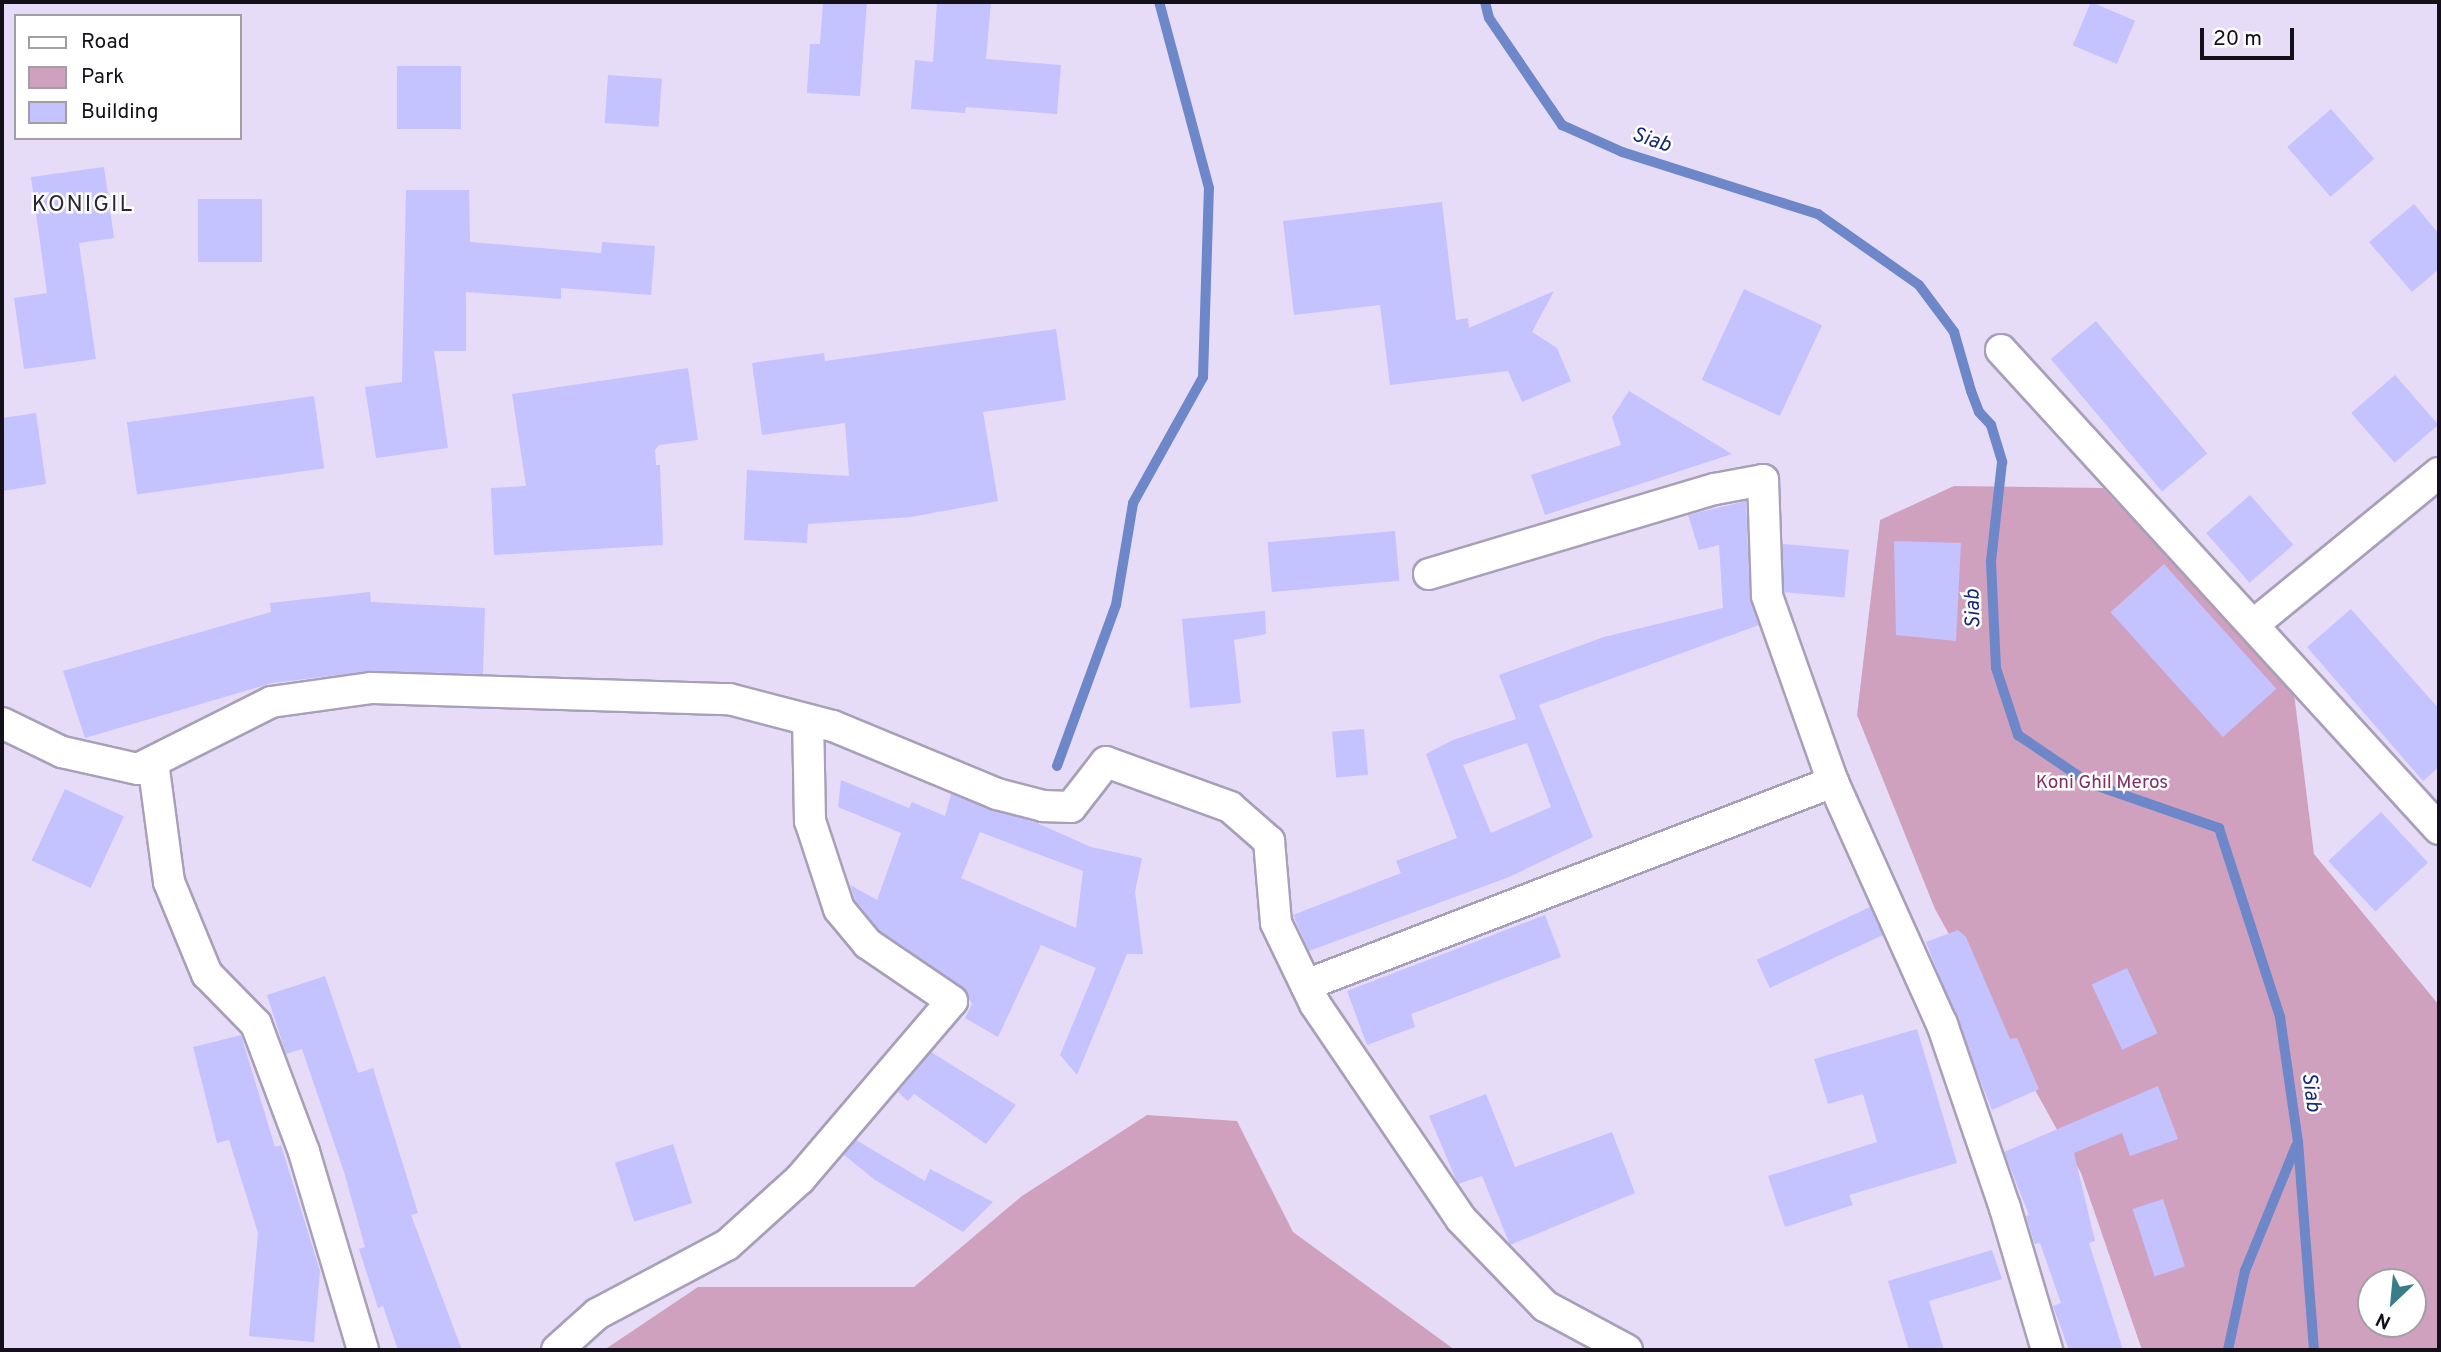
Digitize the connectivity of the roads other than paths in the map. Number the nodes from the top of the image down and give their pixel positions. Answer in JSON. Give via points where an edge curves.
{"nodes":[{"id":1,"x":2001,"y":350,"type":"dead end"},
{"id":2,"x":2439,"y":473,"type":"edge"},
{"id":3,"x":1429,"y":574,"type":"dead end"},
{"id":4,"x":2253,"y":625,"type":"junction"},
{"id":5,"x":807,"y":720,"type":"junction"},
{"id":6,"x":2,"y":723,"type":"edge"},
{"id":7,"x":153,"y":762,"type":"junction"},
{"id":8,"x":1833,"y":782,"type":"junction"},
{"id":9,"x":2439,"y":830,"type":"edge"},
{"id":10,"x":1307,"y":985,"type":"junction"},
{"id":11,"x":363,"y":1350,"type":"edge"},
{"id":12,"x":556,"y":1350,"type":"edge"},
{"id":13,"x":1627,"y":1350,"type":"edge"},
{"id":14,"x":2047,"y":1350,"type":"edge"}],
"edges":[{"from":1,"to":4,"type":"street"},
{"from":2,"to":4,"type":"street"},
{"from":3,"to":8,"type":"street","via":[[1715,489],[1763,480],[1767,596]]},
{"from":4,"to":9,"type":"street"},
{"from":5,"to":7,"type":"street","via":[[729,699],[373,688],[271,702]]},
{"from":5,"to":10,"type":"street","via":[[997,794],[1043,806],[1071,807],[1106,762],[1230,807],[1269,841],[1276,923]]},
{"from":5,"to":12,"type":"street","via":[[810,821],[839,909],[868,944],[952,1001],[800,1179],[727,1245],[597,1314]]},
{"from":6,"to":7,"type":"street","via":[[62,752],[138,769]]},
{"from":7,"to":11,"type":"street","via":[[169,882],[207,974],[256,1024],[304,1152]]},
{"from":8,"to":10,"type":"street"},
{"from":8,"to":14,"type":"street","via":[[1942,1024],[2005,1208]]},
{"from":10,"to":13,"type":"street","via":[[1461,1219],[1545,1306]]}]}
